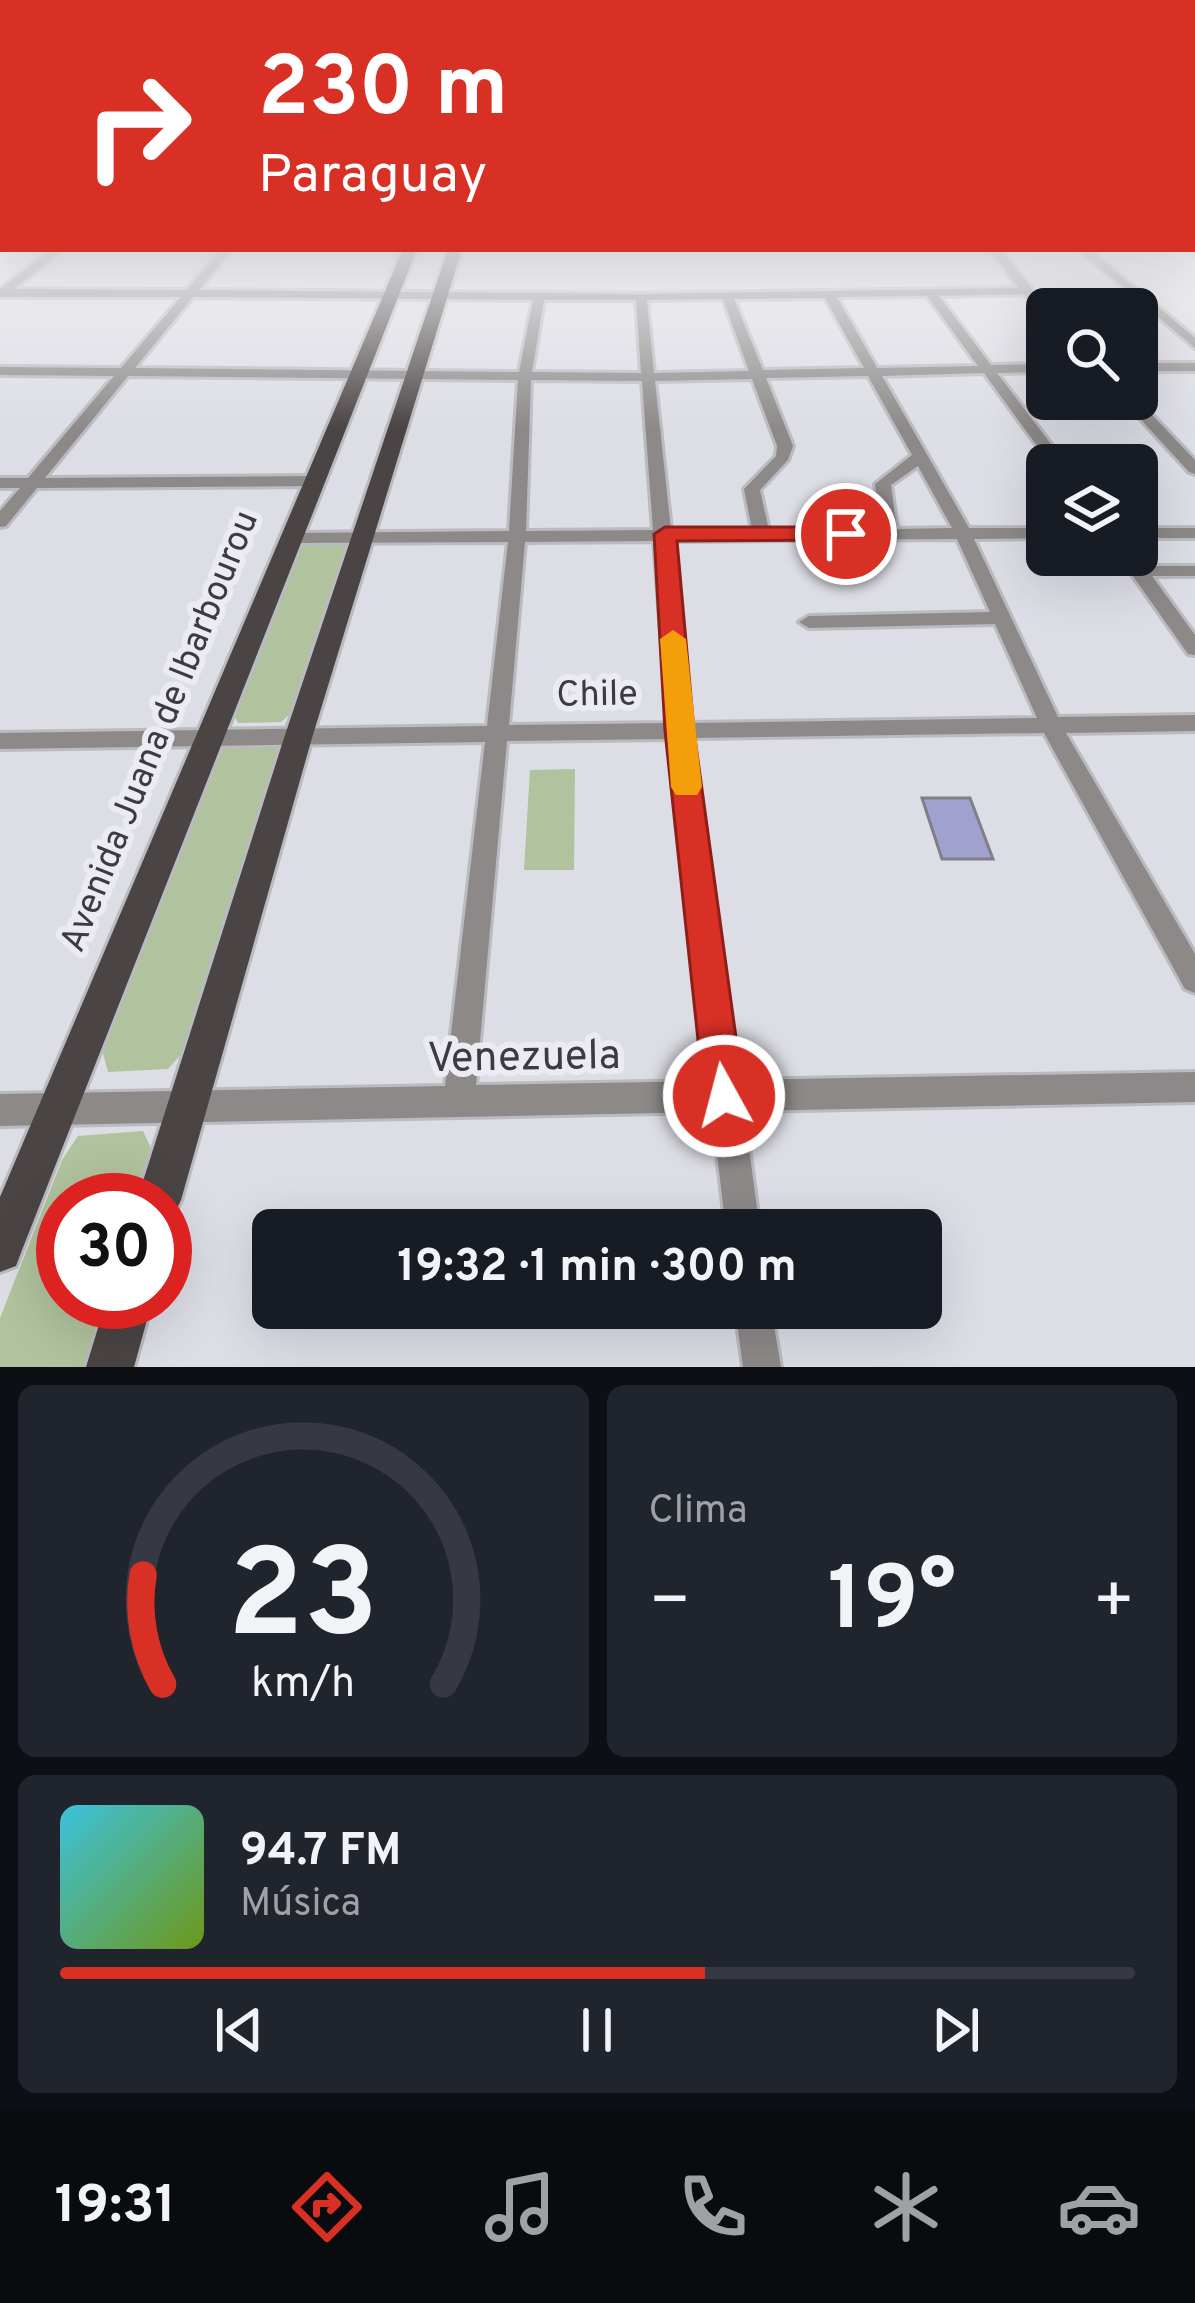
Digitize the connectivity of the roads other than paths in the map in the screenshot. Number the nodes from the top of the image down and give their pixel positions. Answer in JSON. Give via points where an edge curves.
{"nodes":[{"id":1,"x":184,"y":302,"type":"edge"},
{"id":2,"x":389,"y":302,"type":"edge"},
{"id":3,"x":438,"y":302,"type":"edge"},
{"id":4,"x":538,"y":302,"type":"edge"},
{"id":5,"x":641,"y":302,"type":"edge"},
{"id":6,"x":729,"y":302,"type":"edge"},
{"id":7,"x":834,"y":302,"type":"edge"},
{"id":8,"x":937,"y":302,"type":"edge"},
{"id":9,"x":1145,"y":302,"type":"edge"},
{"id":10,"x":1195,"y":344,"type":"edge"},
{"id":11,"x":1158,"y":367,"type":"edge"},
{"id":12,"x":1195,"y":367,"type":"edge"},
{"id":13,"x":1026,"y":369,"type":"edge"},
{"id":14,"x":986,"y":370,"type":"junction"},
{"id":15,"x":0,"y":371,"type":"edge"},
{"id":16,"x":127,"y":371,"type":"junction"},
{"id":17,"x":361,"y":372,"type":"junction"},
{"id":18,"x":874,"y":372,"type":"junction"},
{"id":19,"x":415,"y":373,"type":"junction"},
{"id":20,"x":526,"y":374,"type":"junction"},
{"id":21,"x":756,"y":374,"type":"junction"},
{"id":22,"x":649,"y":376,"type":"junction"},
{"id":23,"x":1149,"y":420,"type":"edge"},
{"id":24,"x":1043,"y":444,"type":"edge"},
{"id":25,"x":922,"y":455,"type":"junction"},
{"id":26,"x":1195,"y":469,"type":"edge"},
{"id":27,"x":316,"y":481,"type":"junction"},
{"id":28,"x":34,"y":482,"type":"junction"},
{"id":29,"x":0,"y":483,"type":"edge"},
{"id":30,"x":0,"y":523,"type":"edge"},
{"id":31,"x":1195,"y":532,"type":"edge"},
{"id":32,"x":889,"y":533,"type":"junction"},
{"id":33,"x":963,"y":533,"type":"junction"},
{"id":34,"x":1026,"y":533,"type":"edge"},
{"id":35,"x":1158,"y":533,"type":"edge"},
{"id":36,"x":665,"y":534,"type":"junction"},
{"id":37,"x":761,"y":534,"type":"junction"},
{"id":38,"x":518,"y":536,"type":"junction"},
{"id":39,"x":291,"y":538,"type":"junction"},
{"id":40,"x":361,"y":538,"type":"junction"},
{"id":41,"x":1158,"y":566,"type":"edge"},
{"id":42,"x":1195,"y":571,"type":"edge"},
{"id":43,"x":1142,"y":576,"type":"edge"},
{"id":44,"x":1002,"y":618,"type":"junction"},
{"id":45,"x":809,"y":622,"type":"dead end"},
{"id":46,"x":1195,"y":649,"type":"edge"},
{"id":47,"x":1195,"y":723,"type":"edge"},
{"id":48,"x":1051,"y":724,"type":"junction"},
{"id":49,"x":680,"y":731,"type":"junction"},
{"id":50,"x":497,"y":733,"type":"junction"},
{"id":51,"x":298,"y":738,"type":"junction"},
{"id":52,"x":213,"y":739,"type":"junction"},
{"id":53,"x":0,"y":741,"type":"edge"},
{"id":54,"x":1195,"y":980,"type":"edge"},
{"id":55,"x":1195,"y":1087,"type":"edge"},
{"id":56,"x":724,"y":1096,"type":"junction"},
{"id":57,"x":459,"y":1102,"type":"junction"},
{"id":58,"x":59,"y":1109,"type":"junction"},
{"id":59,"x":0,"y":1110,"type":"edge"},
{"id":60,"x":185,"y":1110,"type":"junction"},
{"id":61,"x":167,"y":1173,"type":"edge"},
{"id":62,"x":739,"y":1209,"type":"edge"},
{"id":63,"x":0,"y":1250,"type":"edge"},
{"id":64,"x":121,"y":1329,"type":"edge"},
{"id":65,"x":757,"y":1329,"type":"edge"},
{"id":66,"x":110,"y":1367,"type":"edge"},
{"id":67,"x":762,"y":1367,"type":"edge"}],
"edges":[{"from":1,"to":16,"type":"street"},
{"from":2,"to":17,"type":"main road","name":"Avenida Juana de Ibarbourou"},
{"from":3,"to":19,"type":"main road"},
{"from":4,"to":20,"type":"street"},
{"from":5,"to":22,"type":"street"},
{"from":6,"to":21,"type":"street"},
{"from":7,"to":18,"type":"street"},
{"from":8,"to":14,"type":"street"},
{"from":9,"to":10,"type":"street"},
{"from":11,"to":12,"type":"street"},
{"from":13,"to":14,"type":"street"},
{"from":14,"to":18,"type":"street"},
{"from":14,"to":24,"type":"street"},
{"from":15,"to":16,"type":"street"},
{"from":16,"to":17,"type":"street"},
{"from":16,"to":28,"type":"street"},
{"from":17,"to":19,"type":"street"},
{"from":17,"to":27,"type":"main road","name":"Avenida Juana de Ibarbourou"},
{"from":18,"to":21,"type":"street"},
{"from":18,"to":25,"type":"street"},
{"from":19,"to":20,"type":"street"},
{"from":19,"to":40,"type":"main road"},
{"from":20,"to":22,"type":"street"},
{"from":20,"to":38,"type":"street"},
{"from":21,"to":22,"type":"street"},
{"from":21,"to":37,"type":"street","via":[[785,446],[752,489]]},
{"from":22,"to":36,"type":"street"},
{"from":23,"to":26,"type":"street"},
{"from":25,"to":32,"type":"street","via":[[883,484]]},
{"from":25,"to":33,"type":"street"},
{"from":27,"to":28,"type":"street"},
{"from":27,"to":39,"type":"main road","name":"Avenida Juana de Ibarbourou"},
{"from":28,"to":29,"type":"street"},
{"from":28,"to":30,"type":"street"},
{"from":31,"to":35,"type":"street"},
{"from":32,"to":33,"type":"street"},
{"from":32,"to":37,"type":"street"},
{"from":33,"to":34,"type":"street"},
{"from":33,"to":44,"type":"street"},
{"from":36,"to":37,"type":"street"},
{"from":36,"to":38,"type":"street"},
{"from":36,"to":49,"type":"street"},
{"from":38,"to":40,"type":"street"},
{"from":38,"to":50,"type":"street"},
{"from":39,"to":40,"type":"street"},
{"from":39,"to":52,"type":"main road","name":"Avenida Juana de Ibarbourou"},
{"from":40,"to":51,"type":"main road"},
{"from":41,"to":42,"type":"street"},
{"from":43,"to":46,"type":"street"},
{"from":44,"to":45,"type":"street"},
{"from":44,"to":48,"type":"street"},
{"from":47,"to":48,"type":"street","name":"Chile"},
{"from":48,"to":49,"type":"street","name":"Chile"},
{"from":48,"to":54,"type":"street"},
{"from":49,"to":50,"type":"street","name":"Chile"},
{"from":49,"to":56,"type":"street"},
{"from":50,"to":51,"type":"street","name":"Chile"},
{"from":50,"to":57,"type":"street"},
{"from":51,"to":52,"type":"street","name":"Chile"},
{"from":51,"to":60,"type":"main road"},
{"from":52,"to":53,"type":"street","name":"Chile"},
{"from":52,"to":58,"type":"main road","name":"Avenida Juana de Ibarbourou"},
{"from":55,"to":56,"type":"street","name":"Venezuela"},
{"from":56,"to":57,"type":"street","name":"Venezuela"},
{"from":56,"to":62,"type":"street"},
{"from":57,"to":60,"type":"street","name":"Venezuela"},
{"from":58,"to":59,"type":"street","name":"Venezuela"},
{"from":58,"to":60,"type":"street","name":"Venezuela"},
{"from":58,"to":63,"type":"main road","name":"Avenida Juana de Ibarbourou"},
{"from":60,"to":61,"type":"main road"},
{"from":64,"to":66,"type":"main road"},
{"from":65,"to":67,"type":"street"}]}
